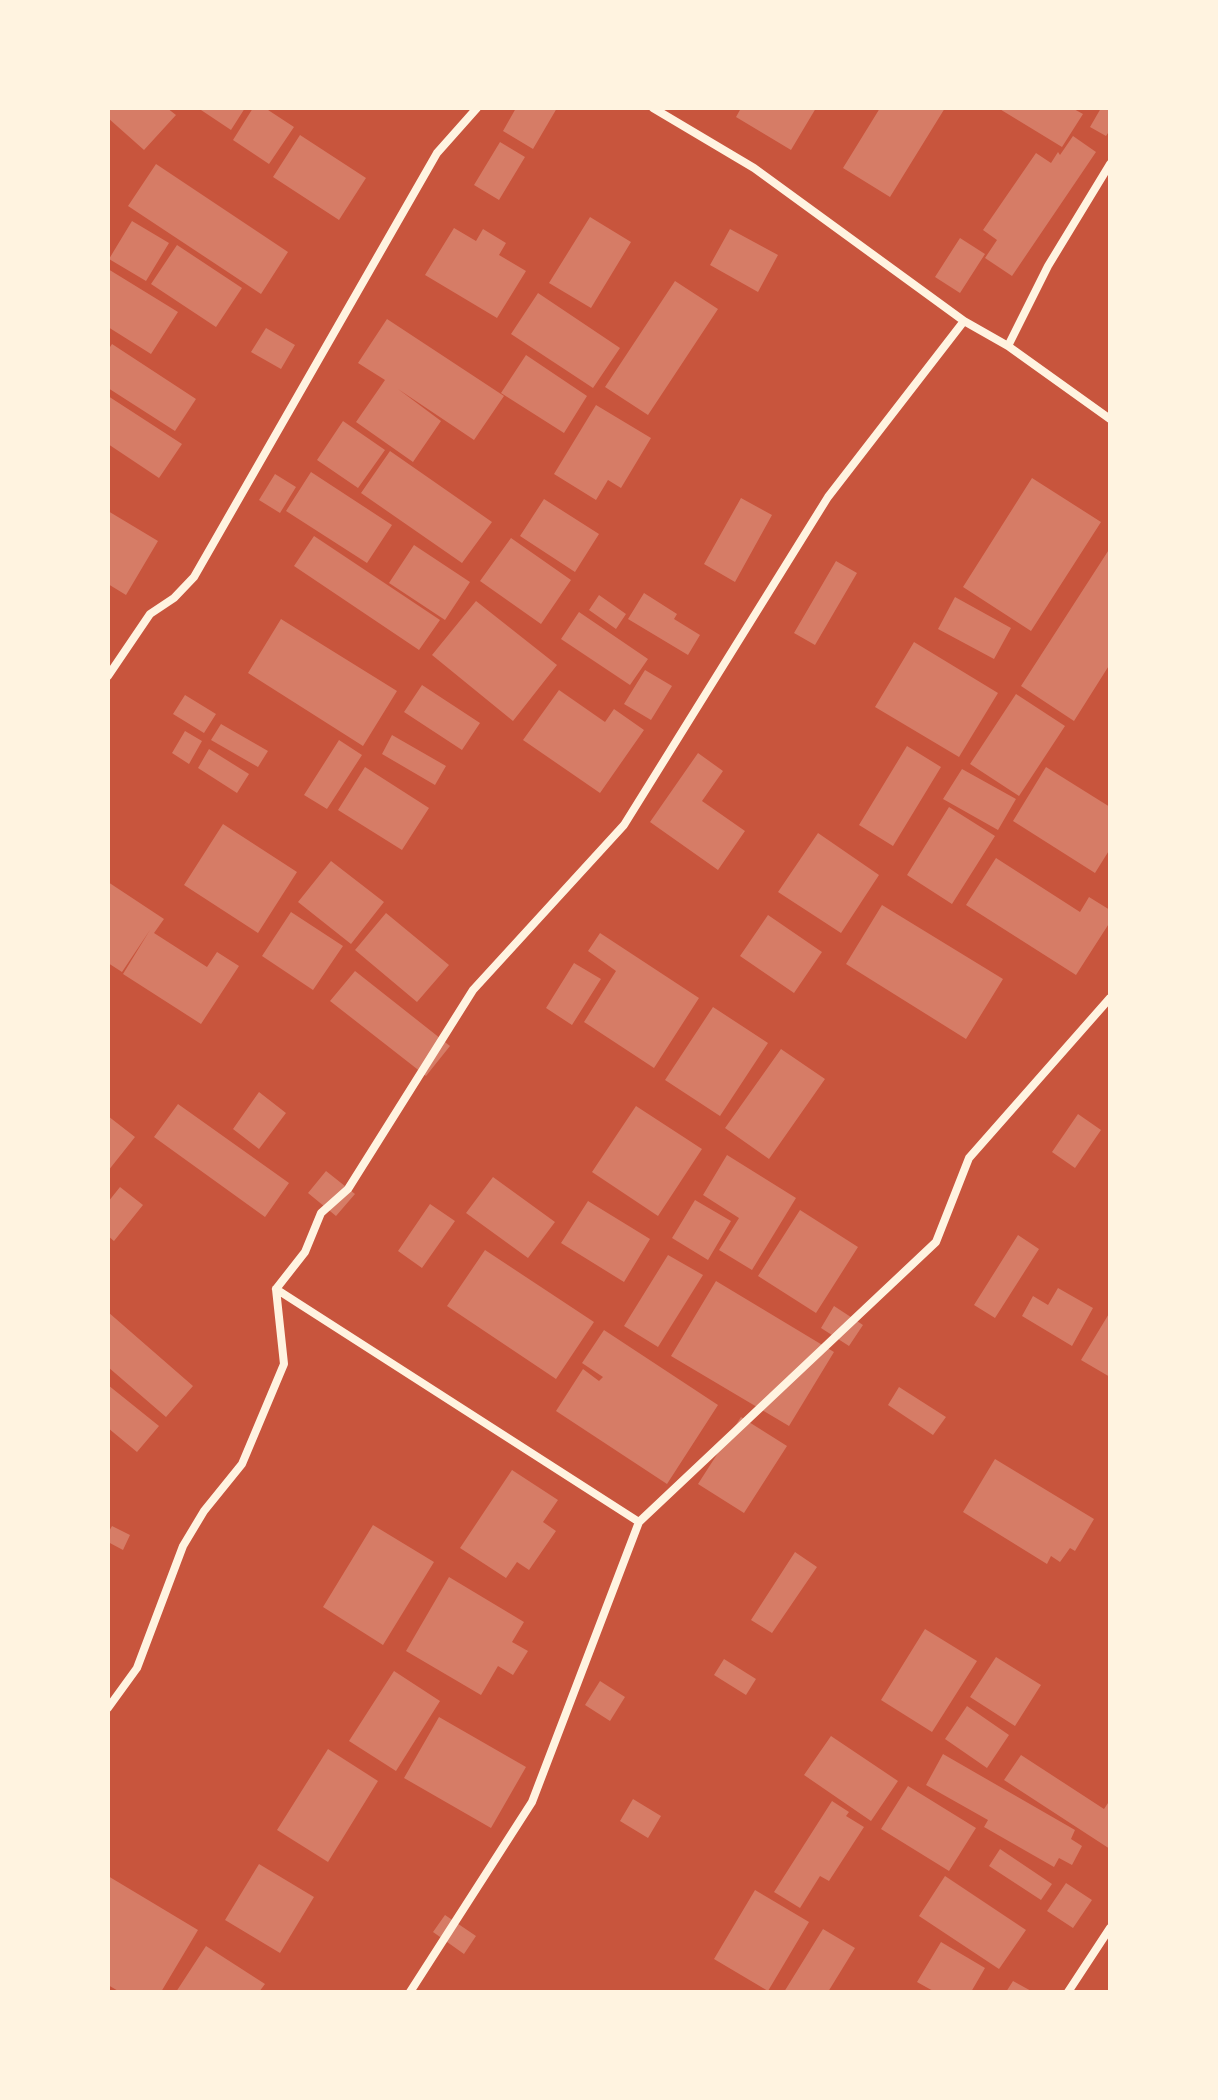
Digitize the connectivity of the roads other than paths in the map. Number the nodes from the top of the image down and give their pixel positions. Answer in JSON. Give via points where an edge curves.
{"nodes":[{"id":1,"x":477,"y":108,"type":"edge"},
{"id":2,"x":653,"y":108,"type":"edge"},
{"id":3,"x":1110,"y":164,"type":"edge"},
{"id":4,"x":964,"y":321,"type":"junction"},
{"id":5,"x":1008,"y":346,"type":"junction"},
{"id":6,"x":1110,"y":419,"type":"edge"},
{"id":7,"x":108,"y":676,"type":"edge"},
{"id":8,"x":1110,"y":998,"type":"edge"},
{"id":9,"x":276,"y":1289,"type":"junction"},
{"id":10,"x":639,"y":1522,"type":"junction"},
{"id":11,"x":108,"y":1708,"type":"edge"},
{"id":12,"x":1110,"y":1928,"type":"edge"},
{"id":13,"x":410,"y":1992,"type":"edge"},
{"id":14,"x":1068,"y":1992,"type":"edge"}],
"edges":[{"from":1,"to":7,"type":"street","via":[[437,153],[194,577],[150,614]]},
{"from":2,"to":4,"type":"street","via":[[754,168]]},
{"from":3,"to":5,"type":"street","via":[[1048,266]]},
{"from":4,"to":5,"type":"street"},
{"from":4,"to":9,"type":"street","via":[[828,497],[624,825],[473,990],[348,1189],[321,1213],[305,1252]]},
{"from":5,"to":6,"type":"street"},
{"from":8,"to":10,"type":"street","via":[[969,1158],[936,1242]]},
{"from":9,"to":10,"type":"street"},
{"from":9,"to":11,"type":"street","via":[[284,1364],[242,1464],[183,1546],[137,1668]]},
{"from":10,"to":13,"type":"street","via":[[532,1802]]},
{"from":12,"to":14,"type":"street"}]}
